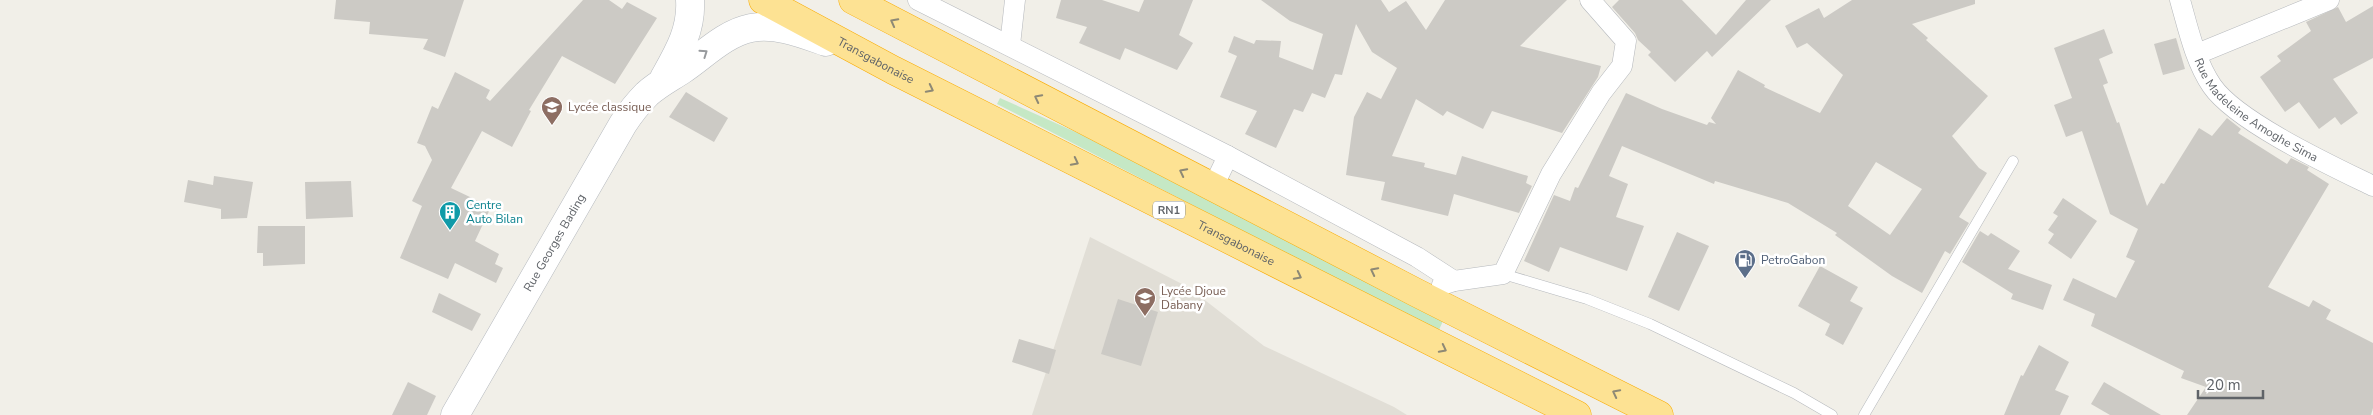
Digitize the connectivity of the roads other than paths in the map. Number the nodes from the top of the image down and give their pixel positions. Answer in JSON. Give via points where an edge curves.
{"nodes":[{"id":1,"x":690,"y":0,"type":"edge"},
{"id":2,"x":764,"y":0,"type":"edge"},
{"id":3,"x":852,"y":0,"type":"edge"},
{"id":4,"x":918,"y":0,"type":"edge"},
{"id":5,"x":1015,"y":0,"type":"edge"},
{"id":6,"x":1590,"y":0,"type":"edge"},
{"id":7,"x":2180,"y":0,"type":"edge"},
{"id":8,"x":2329,"y":0,"type":"edge"},
{"id":9,"x":1010,"y":45,"type":"junction"},
{"id":10,"x":2197,"y":54,"type":"junction"},
{"id":11,"x":893,"y":70,"type":"junction"},
{"id":12,"x":664,"y":80,"type":"junction"},
{"id":13,"x":1228,"y":156,"type":"junction"},
{"id":14,"x":2013,"y":161,"type":"dead end"},
{"id":15,"x":2373,"y":186,"type":"edge"},
{"id":16,"x":1213,"y":187,"type":"junction"},
{"id":17,"x":1504,"y":274,"type":"junction"},
{"id":18,"x":1454,"y":281,"type":"junction"},
{"id":19,"x":1417,"y":293,"type":"junction"},
{"id":20,"x":455,"y":415,"type":"edge"},
{"id":21,"x":1577,"y":415,"type":"edge"},
{"id":22,"x":1659,"y":415,"type":"edge"},
{"id":23,"x":1832,"y":415,"type":"edge"},
{"id":24,"x":1864,"y":415,"type":"edge"}],
"edges":[{"from":1,"to":12,"type":"street","via":[[688,31]]},
{"from":2,"to":11,"type":"highway","name":"Transgabonaise","number":"RN1"},
{"from":16,"to":3,"type":"highway","one_way":true},
{"from":4,"to":9,"type":"street"},
{"from":5,"to":9,"type":"street"},
{"from":6,"to":17,"type":"street","via":[[1626,42],[1622,66],[1601,93],[1551,174]]},
{"from":7,"to":10,"type":"street","name":"Rue Madeleine Amoghe Sima"},
{"from":8,"to":10,"type":"street"},
{"from":9,"to":13,"type":"street"},
{"from":10,"to":15,"type":"street","name":"Rue Madeleine Amoghe Sima","via":[[2212,86],[2237,110],[2276,135]]},
{"from":12,"to":11,"type":"street","one_way":true,"via":[[737,32],[760,27],[798,32]]},
{"from":11,"to":21,"type":"highway","name":"Transgabonaise","number":"RN1","one_way":true},
{"from":12,"to":20,"type":"street","name":"Rue Georges Bading","via":[[632,109]]},
{"from":13,"to":16,"type":"street"},
{"from":13,"to":18,"type":"street","via":[[1417,257]]},
{"from":14,"to":24,"type":"lane"},
{"from":19,"to":16,"type":"highway","one_way":true},
{"from":17,"to":18,"type":"street"},
{"from":17,"to":23,"type":"lane","via":[[1587,299],[1650,324],[1794,393]]},
{"from":18,"to":19,"type":"street"},
{"from":22,"to":19,"type":"highway","one_way":true}]}
